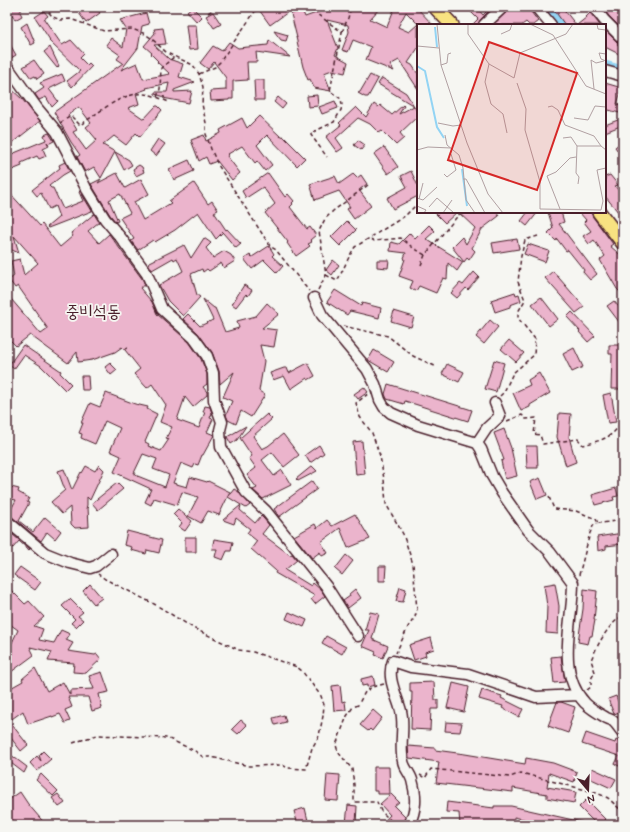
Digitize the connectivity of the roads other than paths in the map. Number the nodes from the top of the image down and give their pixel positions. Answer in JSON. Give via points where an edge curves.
{"nodes":[{"id":1,"x":435,"y":7,"type":"edge"},
{"id":2,"x":503,"y":7,"type":"edge"},
{"id":3,"x":536,"y":7,"type":"edge"},
{"id":4,"x":594,"y":7,"type":"edge"},
{"id":5,"x":451,"y":24,"type":"edge"},
{"id":6,"x":485,"y":24,"type":"edge"},
{"id":7,"x":550,"y":24,"type":"edge"},
{"id":8,"x":623,"y":39,"type":"edge"},
{"id":9,"x":7,"y":66,"type":"edge"},
{"id":10,"x":606,"y":71,"type":"edge"},
{"id":11,"x":623,"y":76,"type":"edge"},
{"id":12,"x":600,"y":213,"type":"edge"},
{"id":13,"x":623,"y":244,"type":"edge"},
{"id":14,"x":314,"y":298,"type":"road end"},
{"id":15,"x":495,"y":403,"type":"road end"},
{"id":16,"x":477,"y":444,"type":"junction"},
{"id":17,"x":7,"y":521,"type":"edge"},
{"id":18,"x":111,"y":554,"type":"dead end"},
{"id":19,"x":358,"y":636,"type":"dead end"},
{"id":20,"x":578,"y":695,"type":"junction"},
{"id":21,"x":623,"y":733,"type":"edge"},
{"id":22,"x":409,"y":825,"type":"edge"}],
"edges":[{"from":1,"to":5,"type":"main road"},
{"from":2,"to":6,"type":"street"},
{"from":3,"to":7,"type":"street"},
{"from":4,"to":8,"type":"street"},
{"from":9,"to":19,"type":"street","via":[[24,92],[57,132],[105,219],[146,274],[162,309],[194,338],[207,356],[213,373],[214,400],[222,422],[221,447],[246,492],[266,511],[326,586]]},
{"from":10,"to":11,"type":"street"},
{"from":12,"to":13,"type":"main road"},
{"from":14,"to":16,"type":"street","via":[[327,322],[367,369],[384,407],[391,413],[418,425]]},
{"from":15,"to":16,"type":"street","via":[[500,416],[487,428]]},
{"from":16,"to":20,"type":"street","via":[[502,494],[528,530],[550,552],[573,583],[568,654],[570,672]]},
{"from":17,"to":18,"type":"street","via":[[45,553],[70,564],[90,568]]},
{"from":20,"to":21,"type":"street","via":[[596,712],[613,721]]},
{"from":20,"to":22,"type":"street","via":[[536,697],[468,674],[393,661],[390,668],[392,682],[402,713],[402,760],[412,780],[416,805]]}]}
